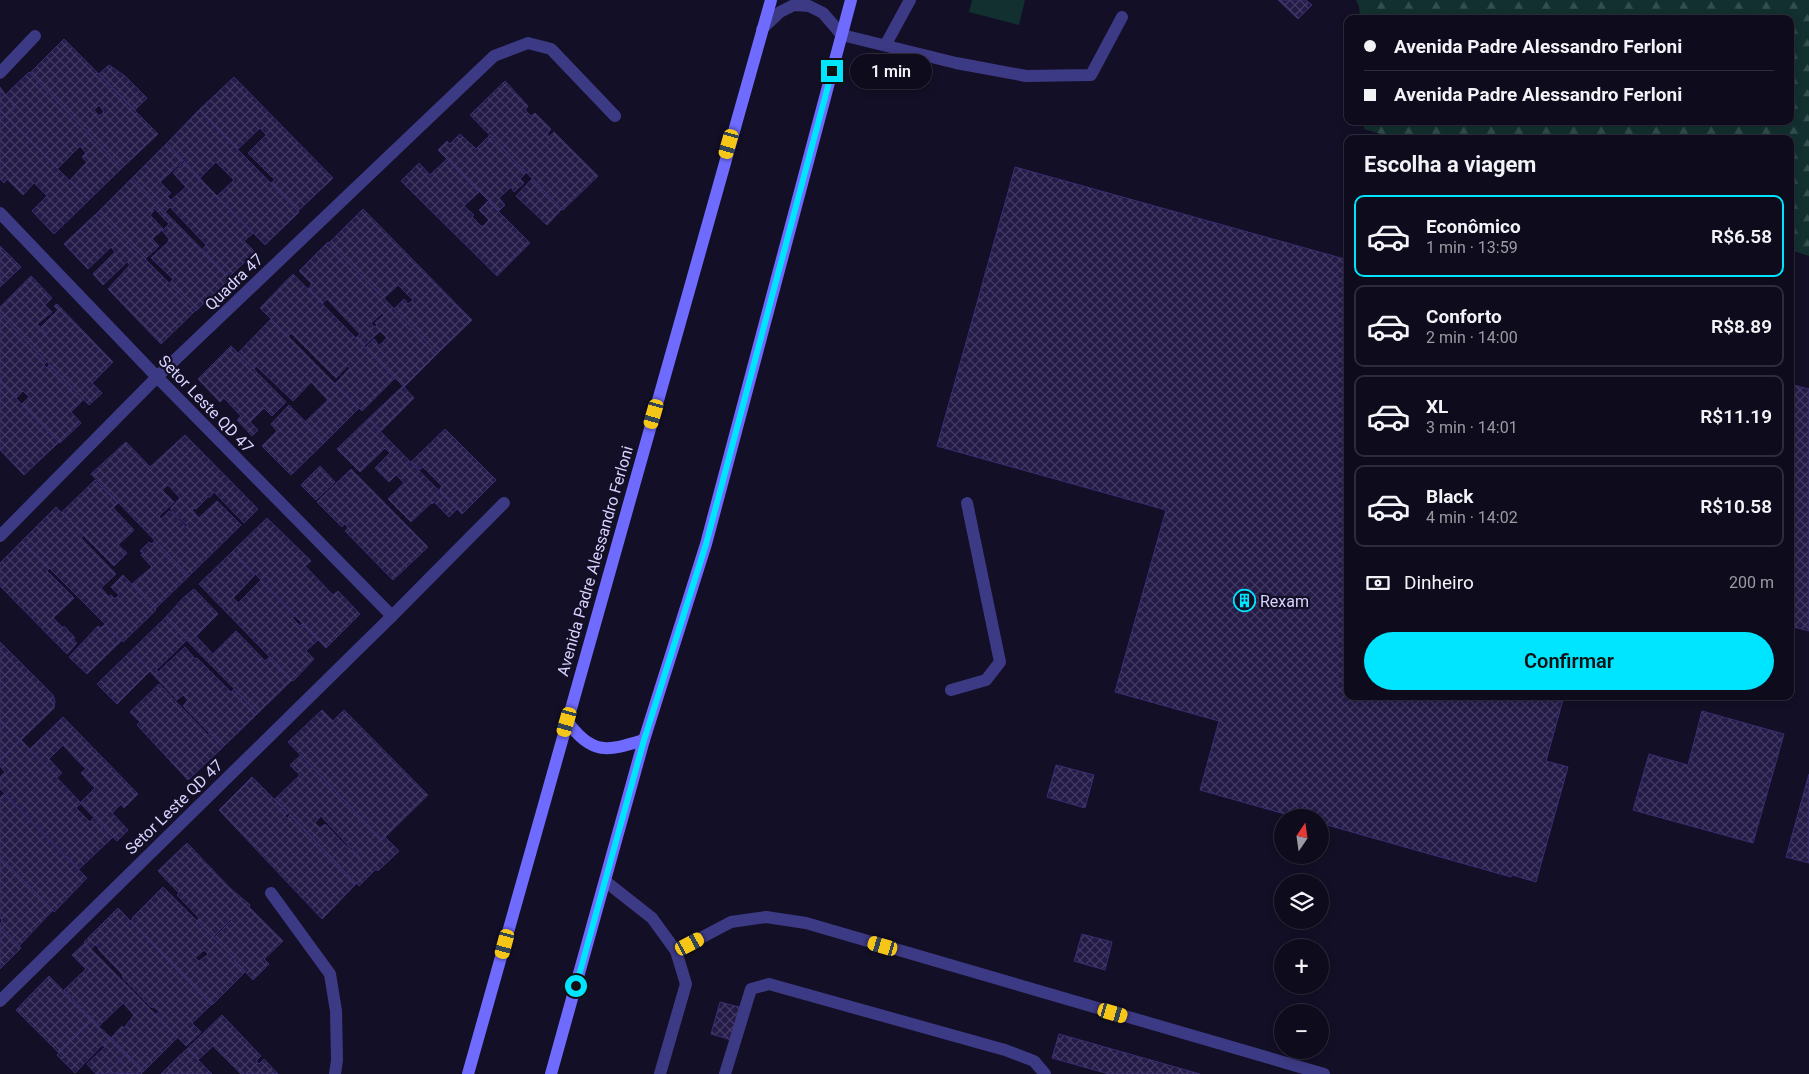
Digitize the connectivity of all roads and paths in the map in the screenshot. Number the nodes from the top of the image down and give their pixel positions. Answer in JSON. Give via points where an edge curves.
{"nodes":[{"id":1,"x":770,"y":0,"type":"edge"},
{"id":2,"x":851,"y":0,"type":"edge"},
{"id":3,"x":910,"y":0,"type":"edge"},
{"id":4,"x":1122,"y":17,"type":"dead end"},
{"id":5,"x":762,"y":29,"type":"junction"},
{"id":6,"x":842,"y":35,"type":"junction"},
{"id":7,"x":35,"y":36,"type":"dead end"},
{"id":8,"x":886,"y":44,"type":"junction"},
{"id":9,"x":0,"y":73,"type":"edge"},
{"id":10,"x":615,"y":116,"type":"dead end"},
{"id":11,"x":0,"y":213,"type":"edge"},
{"id":12,"x":157,"y":377,"type":"junction"},
{"id":13,"x":504,"y":503,"type":"dead end"},
{"id":14,"x":967,"y":504,"type":"dead end"},
{"id":15,"x":0,"y":536,"type":"edge"},
{"id":16,"x":392,"y":616,"type":"junction"},
{"id":17,"x":950,"y":690,"type":"dead end"},
{"id":18,"x":567,"y":722,"type":"junction"},
{"id":19,"x":644,"y":740,"type":"junction"},
{"id":20,"x":605,"y":881,"type":"junction"},
{"id":21,"x":271,"y":893,"type":"dead end"},
{"id":22,"x":676,"y":951,"type":"junction"},
{"id":23,"x":0,"y":1001,"type":"edge"},
{"id":24,"x":335,"y":1074,"type":"edge"},
{"id":25,"x":468,"y":1074,"type":"edge"},
{"id":26,"x":551,"y":1074,"type":"edge"},
{"id":27,"x":660,"y":1074,"type":"edge"},
{"id":28,"x":725,"y":1074,"type":"edge"},
{"id":29,"x":1045,"y":1074,"type":"edge"},
{"id":30,"x":1324,"y":1074,"type":"edge"}],
"edges":[{"from":1,"to":5,"type":"main road","name":"Avenida Padre Alessandro Ferloni"},
{"from":2,"to":6,"type":"main road"},
{"from":3,"to":8,"type":"street"},
{"from":4,"to":8,"type":"street","via":[[1091,75],[1026,76],[956,63]]},
{"from":5,"to":6,"type":"street","via":[[780,12],[794,5],[809,6],[823,13]]},
{"from":5,"to":18,"type":"main road","name":"Avenida Padre Alessandro Ferloni"},
{"from":6,"to":8,"type":"street"},
{"from":6,"to":19,"type":"main road","via":[[706,544]]},
{"from":7,"to":9,"type":"street"},
{"from":10,"to":12,"type":"street","name":"Quadra 47","via":[[552,48],[528,43],[494,56]]},
{"from":11,"to":12,"type":"street","name":"Setor Leste QD 47"},
{"from":12,"to":15,"type":"street","name":"Quadra 47"},
{"from":12,"to":16,"type":"street","name":"Setor Leste QD 47"},
{"from":13,"to":16,"type":"street","name":"Setor Leste QD 47"},
{"from":14,"to":17,"type":"street","via":[[1000,662],[986,680]]},
{"from":16,"to":23,"type":"street","name":"Setor Leste QD 47"},
{"from":18,"to":19,"type":"main road","via":[[586,743],[599,748],[612,749]]},
{"from":18,"to":25,"type":"main road","name":"Avenida Padre Alessandro Ferloni"},
{"from":19,"to":20,"type":"main road"},
{"from":20,"to":22,"type":"street","via":[[652,918]]},
{"from":20,"to":26,"type":"main road"},
{"from":21,"to":24,"type":"street","via":[[330,974],[336,1011]]},
{"from":22,"to":27,"type":"street","via":[[686,984]]},
{"from":22,"to":30,"type":"street","via":[[731,922],[766,917],[806,923]]},
{"from":28,"to":29,"type":"street","via":[[751,989],[769,984],[1005,1050],[1034,1061]]}]}
